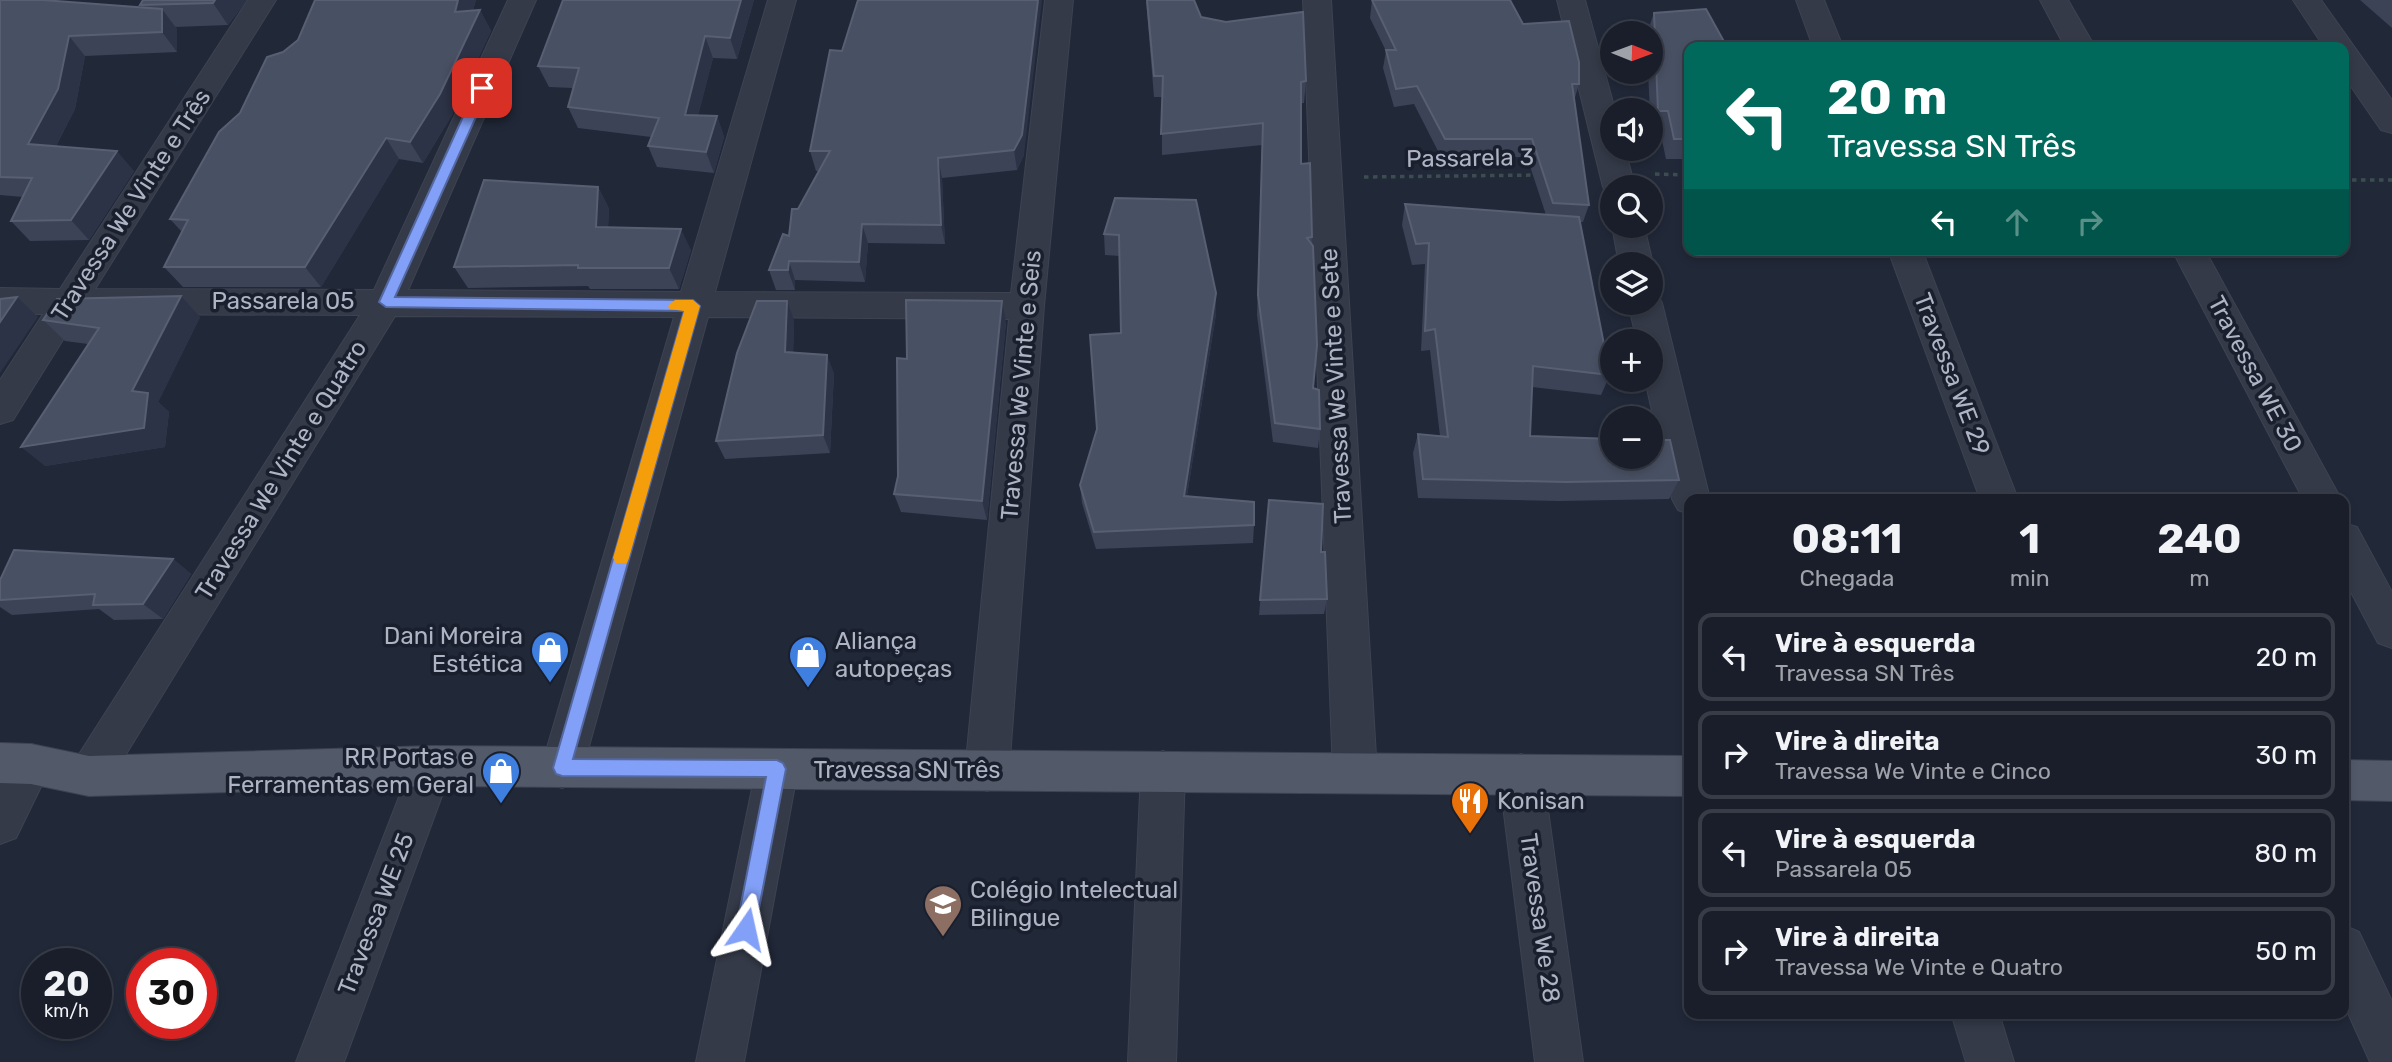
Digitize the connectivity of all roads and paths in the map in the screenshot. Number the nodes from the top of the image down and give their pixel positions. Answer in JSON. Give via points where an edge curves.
{"nodes":[{"id":1,"x":262,"y":0,"type":"edge"},
{"id":2,"x":522,"y":0,"type":"edge"},
{"id":3,"x":782,"y":0,"type":"edge"},
{"id":4,"x":1059,"y":0,"type":"edge"},
{"id":5,"x":1317,"y":0,"type":"edge"},
{"id":6,"x":1571,"y":0,"type":"edge"},
{"id":7,"x":1810,"y":0,"type":"edge"},
{"id":8,"x":2054,"y":0,"type":"edge"},
{"id":9,"x":2306,"y":0,"type":"edge"},
{"id":10,"x":1826,"y":42,"type":"edge"},
{"id":11,"x":2077,"y":42,"type":"edge"},
{"id":12,"x":2335,"y":42,"type":"edge"},
{"id":13,"x":2349,"y":62,"type":"edge"},
{"id":14,"x":2392,"y":123,"type":"edge"},
{"id":15,"x":1547,"y":175,"type":"edge"},
{"id":16,"x":1616,"y":175,"type":"edge"},
{"id":17,"x":1326,"y":177,"type":"junction"},
{"id":18,"x":2349,"y":180,"type":"edge"},
{"id":19,"x":2392,"y":180,"type":"edge"},
{"id":20,"x":1907,"y":256,"type":"edge"},
{"id":21,"x":2192,"y":256,"type":"edge"},
{"id":22,"x":0,"y":301,"type":"edge"},
{"id":23,"x":69,"y":301,"type":"junction"},
{"id":24,"x":386,"y":302,"type":"junction"},
{"id":25,"x":693,"y":306,"type":"junction"},
{"id":26,"x":1027,"y":306,"type":"junction"},
{"id":27,"x":1648,"y":315,"type":"edge"},
{"id":28,"x":0,"y":410,"type":"edge"},
{"id":29,"x":1689,"y":494,"type":"edge"},
{"id":30,"x":1997,"y":494,"type":"edge"},
{"id":31,"x":2319,"y":494,"type":"edge"},
{"id":32,"x":2349,"y":550,"type":"edge"},
{"id":33,"x":2392,"y":631,"type":"edge"},
{"id":34,"x":16,"y":763,"type":"edge"},
{"id":35,"x":432,"y":765,"type":"junction"},
{"id":36,"x":562,"y":768,"type":"junction"},
{"id":37,"x":777,"y":769,"type":"junction"},
{"id":38,"x":987,"y":771,"type":"junction"},
{"id":39,"x":1163,"y":771,"type":"junction"},
{"id":40,"x":1355,"y":773,"type":"junction"},
{"id":41,"x":1521,"y":774,"type":"junction"},
{"id":42,"x":89,"y":776,"type":"junction"},
{"id":43,"x":1684,"y":776,"type":"edge"},
{"id":44,"x":2349,"y":780,"type":"edge"},
{"id":45,"x":2392,"y":781,"type":"edge"},
{"id":46,"x":0,"y":823,"type":"edge"},
{"id":47,"x":2349,"y":961,"type":"edge"},
{"id":48,"x":1977,"y":1019,"type":"edge"},
{"id":49,"x":2392,"y":1055,"type":"edge"},
{"id":50,"x":320,"y":1062,"type":"edge"},
{"id":51,"x":720,"y":1062,"type":"edge"},
{"id":52,"x":1153,"y":1062,"type":"edge"},
{"id":53,"x":1559,"y":1062,"type":"edge"},
{"id":54,"x":1990,"y":1062,"type":"edge"}],
"edges":[{"from":1,"to":23,"type":"street","name":"Travessa We Vinte e Três"},
{"from":2,"to":24,"type":"street","name":"Travessa We Vinte e Quatro"},
{"from":3,"to":25,"type":"street"},
{"from":4,"to":26,"type":"street","name":"Travessa We Vinte e Seis"},
{"from":5,"to":17,"type":"street","name":"Travessa We Vinte e Sete"},
{"from":6,"to":16,"type":"street"},
{"from":7,"to":10,"type":"street"},
{"from":8,"to":11,"type":"street"},
{"from":9,"to":12,"type":"street"},
{"from":13,"to":14,"type":"street"},
{"from":15,"to":17,"type":"path","name":"Passarela 3"},
{"from":17,"to":40,"type":"street","name":"Travessa We Vinte e Sete"},
{"from":18,"to":19,"type":"path"},
{"from":20,"to":30,"type":"street","name":"Travessa WE 29"},
{"from":21,"to":31,"type":"street","name":"Travessa WE 30"},
{"from":22,"to":23,"type":"street","name":"Passarela 05"},
{"from":23,"to":24,"type":"street","name":"Passarela 05"},
{"from":23,"to":28,"type":"street","name":"Travessa We Vinte e Três"},
{"from":24,"to":25,"type":"street","name":"Passarela 05"},
{"from":24,"to":42,"type":"street","name":"Travessa We Vinte e Quatro"},
{"from":25,"to":26,"type":"street","name":"Passarela 05"},
{"from":25,"to":36,"type":"street"},
{"from":26,"to":38,"type":"street","name":"Travessa We Vinte e Seis"},
{"from":27,"to":29,"type":"street"},
{"from":32,"to":33,"type":"street"},
{"from":34,"to":42,"type":"main road","name":"Travessa SN Três"},
{"from":34,"to":46,"type":"street"},
{"from":35,"to":36,"type":"main road","name":"Travessa SN Três"},
{"from":35,"to":42,"type":"main road","name":"Travessa SN Três"},
{"from":35,"to":50,"type":"street","name":"Travessa WE 25"},
{"from":36,"to":37,"type":"main road","name":"Travessa SN Três"},
{"from":37,"to":38,"type":"main road","name":"Travessa SN Três"},
{"from":37,"to":51,"type":"street"},
{"from":38,"to":39,"type":"main road","name":"Travessa SN Três"},
{"from":39,"to":40,"type":"main road","name":"Travessa SN Três"},
{"from":39,"to":52,"type":"street"},
{"from":40,"to":41,"type":"main road","name":"Travessa SN Três"},
{"from":41,"to":43,"type":"main road","name":"Travessa SN Três"},
{"from":41,"to":53,"type":"street","name":"Travessa We 28"},
{"from":44,"to":45,"type":"main road"},
{"from":47,"to":49,"type":"street"},
{"from":48,"to":54,"type":"street"}]}
